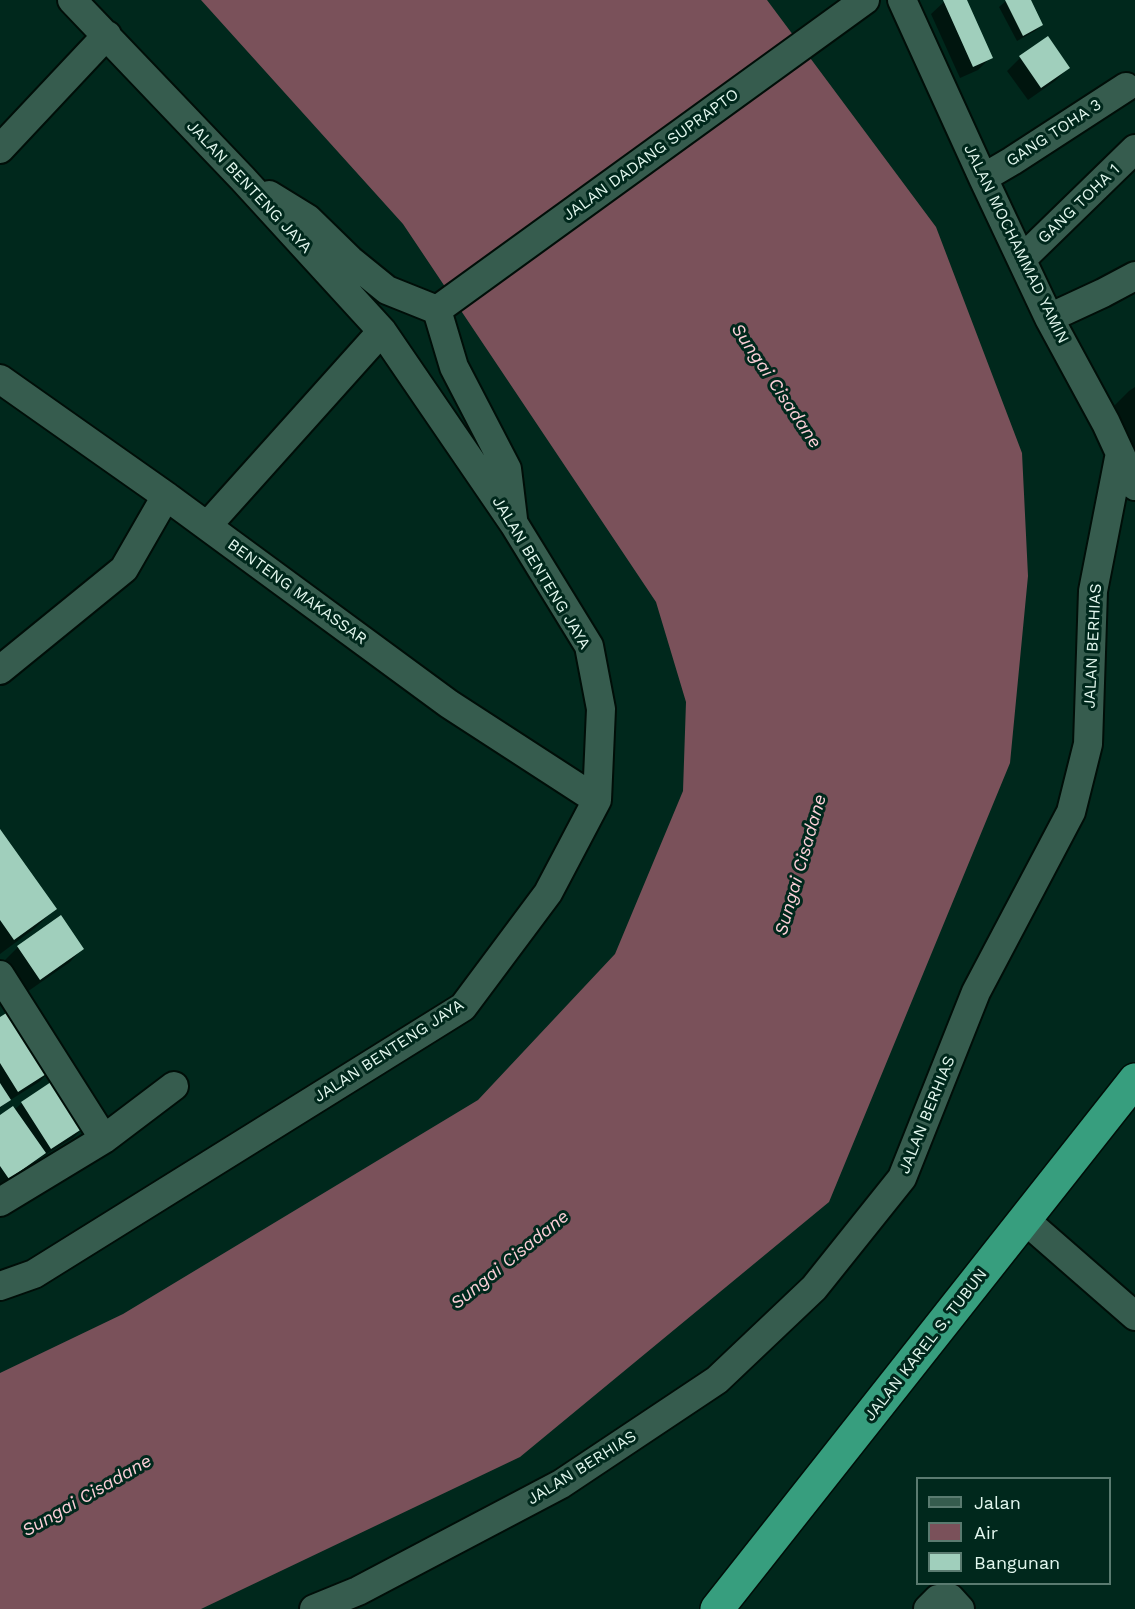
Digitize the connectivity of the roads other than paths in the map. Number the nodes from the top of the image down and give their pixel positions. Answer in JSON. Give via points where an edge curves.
{"nodes":[{"id":1,"x":72,"y":0,"type":"edge"},
{"id":2,"x":865,"y":0,"type":"edge"},
{"id":3,"x":902,"y":0,"type":"edge"},
{"id":4,"x":106,"y":35,"type":"junction"},
{"id":5,"x":1126,"y":87,"type":"dead end"},
{"id":6,"x":0,"y":149,"type":"edge"},
{"id":7,"x":1135,"y":149,"type":"edge"},
{"id":8,"x":242,"y":178,"type":"junction"},
{"id":9,"x":983,"y":178,"type":"junction"},
{"id":10,"x":1022,"y":259,"type":"junction"},
{"id":11,"x":1135,"y":276,"type":"edge"},
{"id":12,"x":442,"y":306,"type":"junction"},
{"id":13,"x":1049,"y":318,"type":"junction"},
{"id":14,"x":382,"y":331,"type":"junction"},
{"id":15,"x":0,"y":379,"type":"edge"},
{"id":16,"x":1120,"y":453,"type":"junction"},
{"id":17,"x":1135,"y":486,"type":"edge"},
{"id":18,"x":166,"y":496,"type":"junction"},
{"id":19,"x":513,"y":524,"type":"junction"},
{"id":20,"x":207,"y":526,"type":"junction"},
{"id":21,"x":0,"y":669,"type":"edge"},
{"id":22,"x":597,"y":800,"type":"junction"},
{"id":23,"x":0,"y":975,"type":"edge"},
{"id":24,"x":1135,"y":1080,"type":"edge"},
{"id":25,"x":174,"y":1086,"type":"dead end"},
{"id":26,"x":104,"y":1139,"type":"junction"},
{"id":27,"x":0,"y":1202,"type":"edge"},
{"id":28,"x":1025,"y":1220,"type":"junction"},
{"id":29,"x":0,"y":1286,"type":"edge"},
{"id":30,"x":1135,"y":1316,"type":"edge"},
{"id":31,"x":323,"y":1608,"type":"edge"},
{"id":32,"x":719,"y":1608,"type":"edge"},
{"id":33,"x":928,"y":1609,"type":"edge"},
{"id":34,"x":960,"y":1609,"type":"edge"}],
"edges":[{"from":1,"to":4,"type":"street","name":"JALAN BENTENG JAYA"},
{"from":2,"to":12,"type":"street","name":"JALAN DADANG SUPRAPTO"},
{"from":3,"to":9,"type":"street","name":"JALAN MOCHAMMAD YAMIN"},
{"from":4,"to":6,"type":"street"},
{"from":4,"to":8,"type":"street","name":"JALAN BENTENG JAYA"},
{"from":5,"to":9,"type":"street","name":"GANG TOHA 3"},
{"from":7,"to":10,"type":"street","name":"GANG TOHA 1"},
{"from":8,"to":12,"type":"street","via":[[308,219],[387,290]]},
{"from":8,"to":14,"type":"street","name":"JALAN BENTENG JAYA"},
{"from":9,"to":10,"type":"street","name":"JALAN MOCHAMMAD YAMIN"},
{"from":10,"to":13,"type":"street","name":"JALAN MOCHAMMAD YAMIN"},
{"from":11,"to":13,"type":"street"},
{"from":12,"to":19,"type":"street","via":[[454,367],[507,469]]},
{"from":13,"to":16,"type":"street","name":"JALAN MOCHAMMAD YAMIN"},
{"from":14,"to":19,"type":"street","name":"JALAN BENTENG JAYA"},
{"from":14,"to":20,"type":"street"},
{"from":15,"to":18,"type":"street","name":"BENTENG MAKASSAR"},
{"from":16,"to":17,"type":"street","name":"JALAN MOCHAMMAD YAMIN"},
{"from":16,"to":31,"type":"street","name":"JALAN BERHIAS","via":[[1093,591],[1088,744],[1071,812],[976,992],[902,1178],[814,1288],[717,1380],[561,1484]]},
{"from":18,"to":20,"type":"street","name":"BENTENG MAKASSAR"},
{"from":18,"to":21,"type":"street","via":[[124,569]]},
{"from":19,"to":22,"type":"street","name":"JALAN BENTENG JAYA","via":[[589,646],[601,709]]},
{"from":20,"to":22,"type":"street","name":"BENTENG MAKASSAR","via":[[449,704]]},
{"from":22,"to":29,"type":"street","name":"JALAN BENTENG JAYA","via":[[548,893],[463,1007],[34,1274]]},
{"from":23,"to":26,"type":"street"},
{"from":24,"to":28,"type":"highway","name":"JALAN KAREL S. TUBUN"},
{"from":25,"to":26,"type":"street"},
{"from":26,"to":27,"type":"street"},
{"from":28,"to":30,"type":"street"},
{"from":28,"to":32,"type":"highway","name":"JALAN KAREL S. TUBUN"},
{"from":33,"to":34,"type":"street","via":[[938,1599],[950,1598]]}]}
